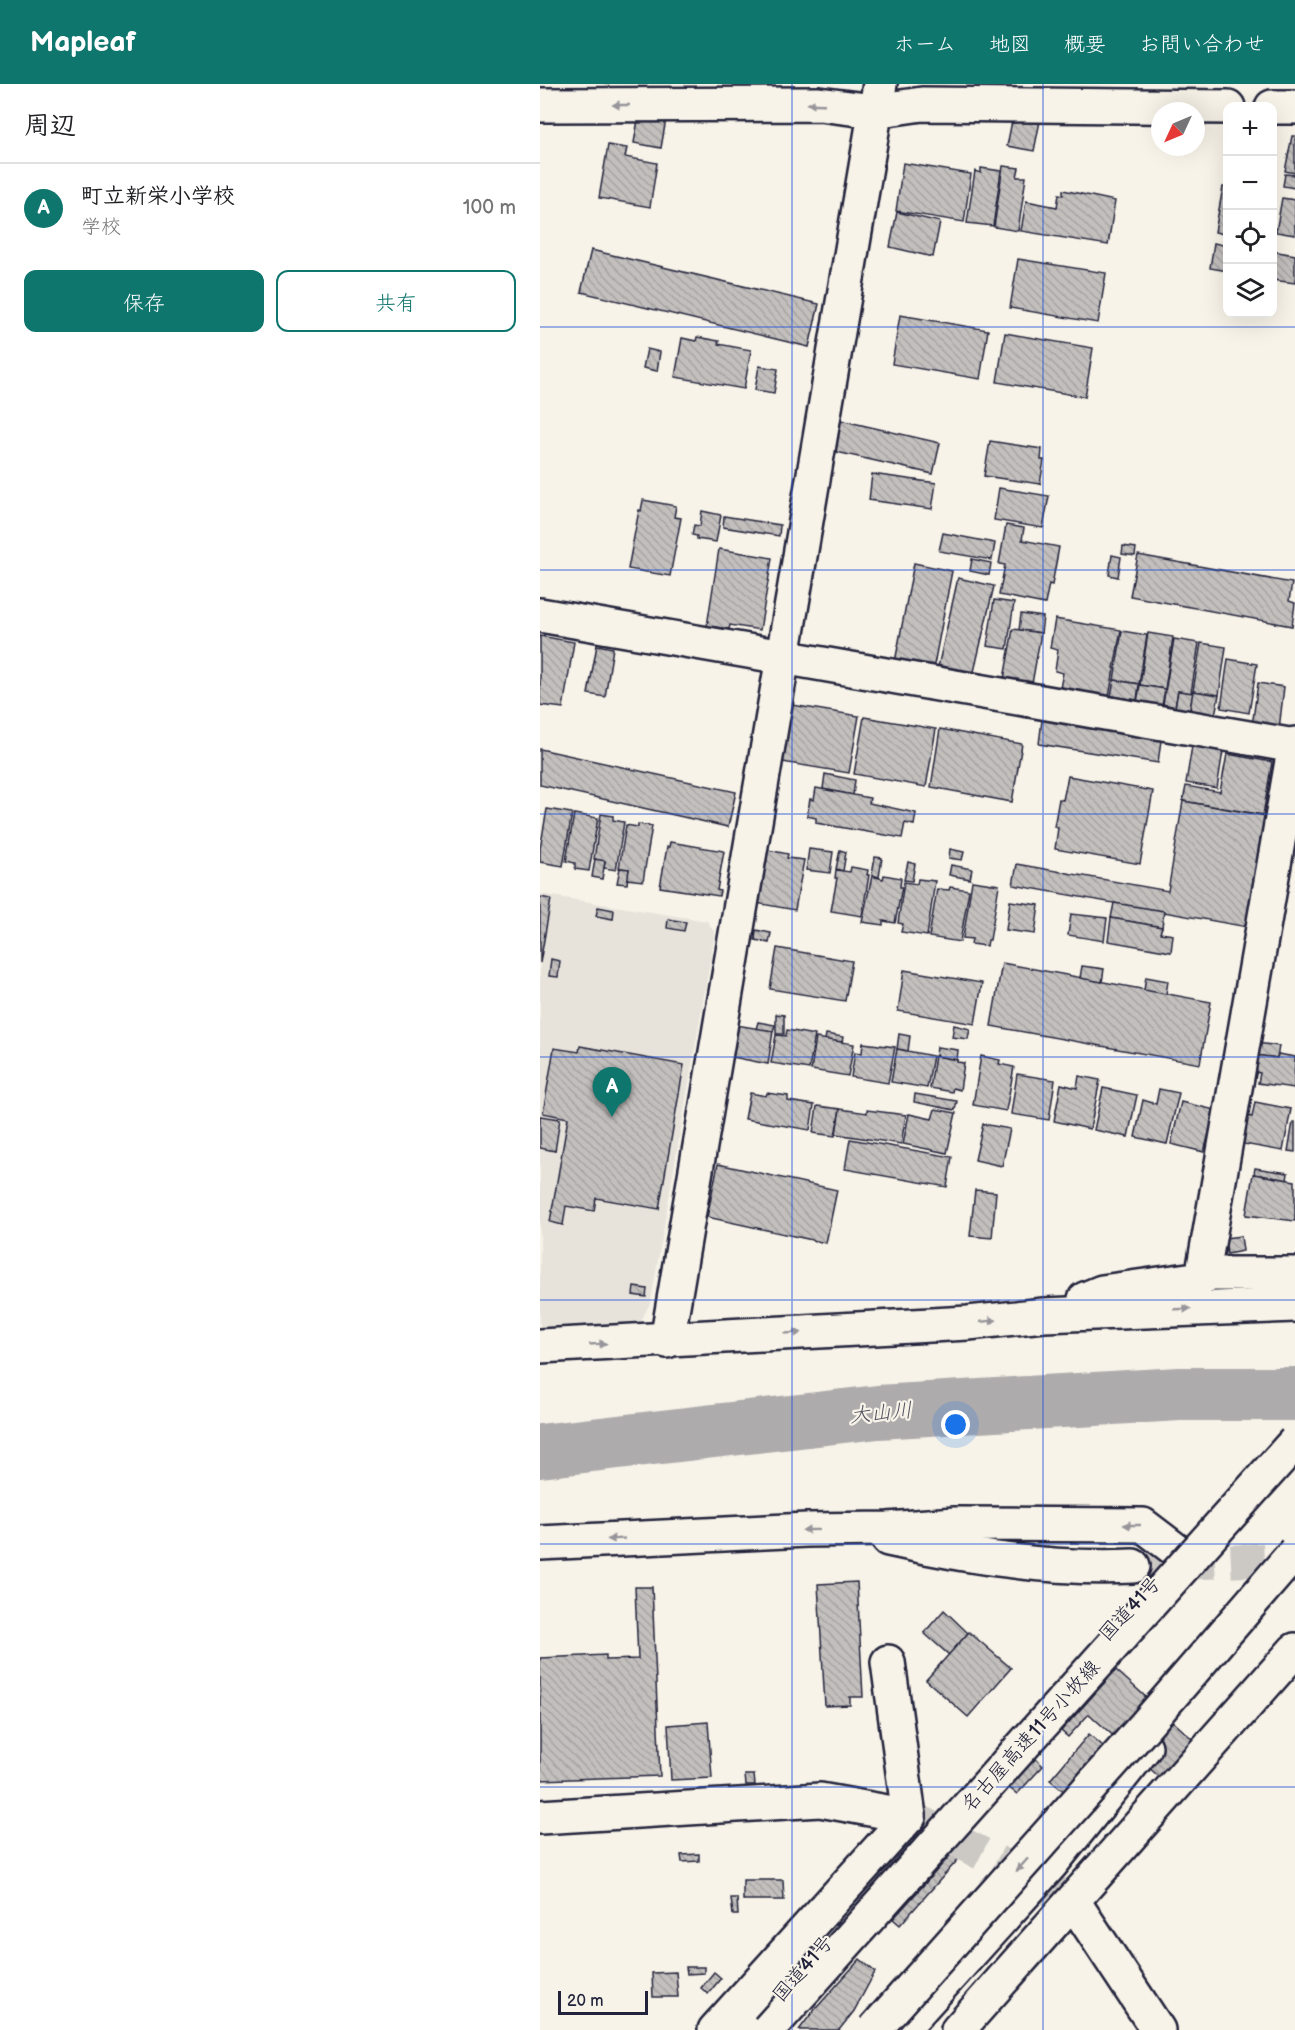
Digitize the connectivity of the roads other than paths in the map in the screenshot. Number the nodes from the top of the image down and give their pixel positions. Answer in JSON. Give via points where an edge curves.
{"nodes":[{"id":1,"x":876,"y":101,"type":"edge"},
{"id":2,"x":540,"y":105,"type":"edge"},
{"id":3,"x":1223,"y":107,"type":"edge"},
{"id":4,"x":1277,"y":107,"type":"edge"},
{"id":5,"x":1295,"y":107,"type":"edge"},
{"id":6,"x":540,"y":615,"type":"edge"},
{"id":7,"x":782,"y":658,"type":"junction"},
{"id":8,"x":1295,"y":745,"type":"edge"},
{"id":9,"x":1203,"y":1274,"type":"junction"},
{"id":10,"x":1295,"y":1274,"type":"edge"},
{"id":11,"x":1295,"y":1305,"type":"edge"},
{"id":12,"x":1044,"y":1315,"type":"junction"},
{"id":13,"x":667,"y":1341,"type":"junction"},
{"id":14,"x":540,"y":1346,"type":"edge"},
{"id":15,"x":1295,"y":1428,"type":"edge"},
{"id":16,"x":1295,"y":1442,"type":"edge"},
{"id":17,"x":845,"y":1529,"type":"junction"},
{"id":18,"x":540,"y":1542,"type":"edge"},
{"id":19,"x":1295,"y":1552,"type":"edge"},
{"id":20,"x":1181,"y":1554,"type":"junction"},
{"id":21,"x":1295,"y":1565,"type":"edge"},
{"id":22,"x":1133,"y":1566,"type":"tunnel mouth"},
{"id":23,"x":1294,"y":1656,"type":"edge"},
{"id":24,"x":888,"y":1662,"type":"dead end"},
{"id":25,"x":909,"y":1816,"type":"junction"},
{"id":26,"x":540,"y":1817,"type":"edge"},
{"id":27,"x":1073,"y":1901,"type":"junction"},
{"id":28,"x":716,"y":2030,"type":"edge"},
{"id":29,"x":748,"y":2030,"type":"edge"},
{"id":30,"x":768,"y":2030,"type":"edge"},
{"id":31,"x":874,"y":2030,"type":"edge"},
{"id":32,"x":901,"y":2030,"type":"edge"},
{"id":33,"x":958,"y":2030,"type":"edge"},
{"id":34,"x":1158,"y":2030,"type":"edge"}],
"edges":[{"from":1,"to":2,"type":"main road","one_way":true},
{"from":1,"to":3,"type":"main road"},
{"from":1,"to":7,"type":"main road"},
{"from":4,"to":5,"type":"main road"},
{"from":6,"to":7,"type":"main road"},
{"from":7,"to":8,"type":"main road"},
{"from":7,"to":13,"type":"main road"},
{"from":8,"to":9,"type":"main road"},
{"from":9,"to":10,"type":"main road"},
{"from":9,"to":12,"type":"main road","via":[[1202,1278],[1102,1292]]},
{"from":12,"to":11,"type":"main road","one_way":true},
{"from":13,"to":12,"type":"main road","one_way":true},
{"from":14,"to":13,"type":"main road","one_way":true},
{"from":15,"to":20,"type":"main road","name":"国道41号"},
{"from":16,"to":30,"type":"main road","name":"名古屋高速11号小牧線","bridge":true},
{"from":17,"to":18,"type":"main road","one_way":true},
{"from":20,"to":17,"type":"main road","one_way":true,"via":[[1143,1525],[955,1524]]},
{"from":17,"to":22,"type":"main road","via":[[950,1553],[1092,1568]]},
{"from":19,"to":31,"type":"main road","one_way":true,"bridge":true},
{"from":20,"to":29,"type":"main road","name":"国道41号","via":[[958,1794]]},
{"from":21,"to":32,"type":"main road","via":[[1051,1864]]},
{"from":23,"to":27,"type":"main road"},
{"from":24,"to":25,"type":"main road"},
{"from":25,"to":26,"type":"main road","via":[[820,1800]]},
{"from":25,"to":28,"type":"main road"},
{"from":27,"to":33,"type":"main road"},
{"from":27,"to":34,"type":"main road"}]}
